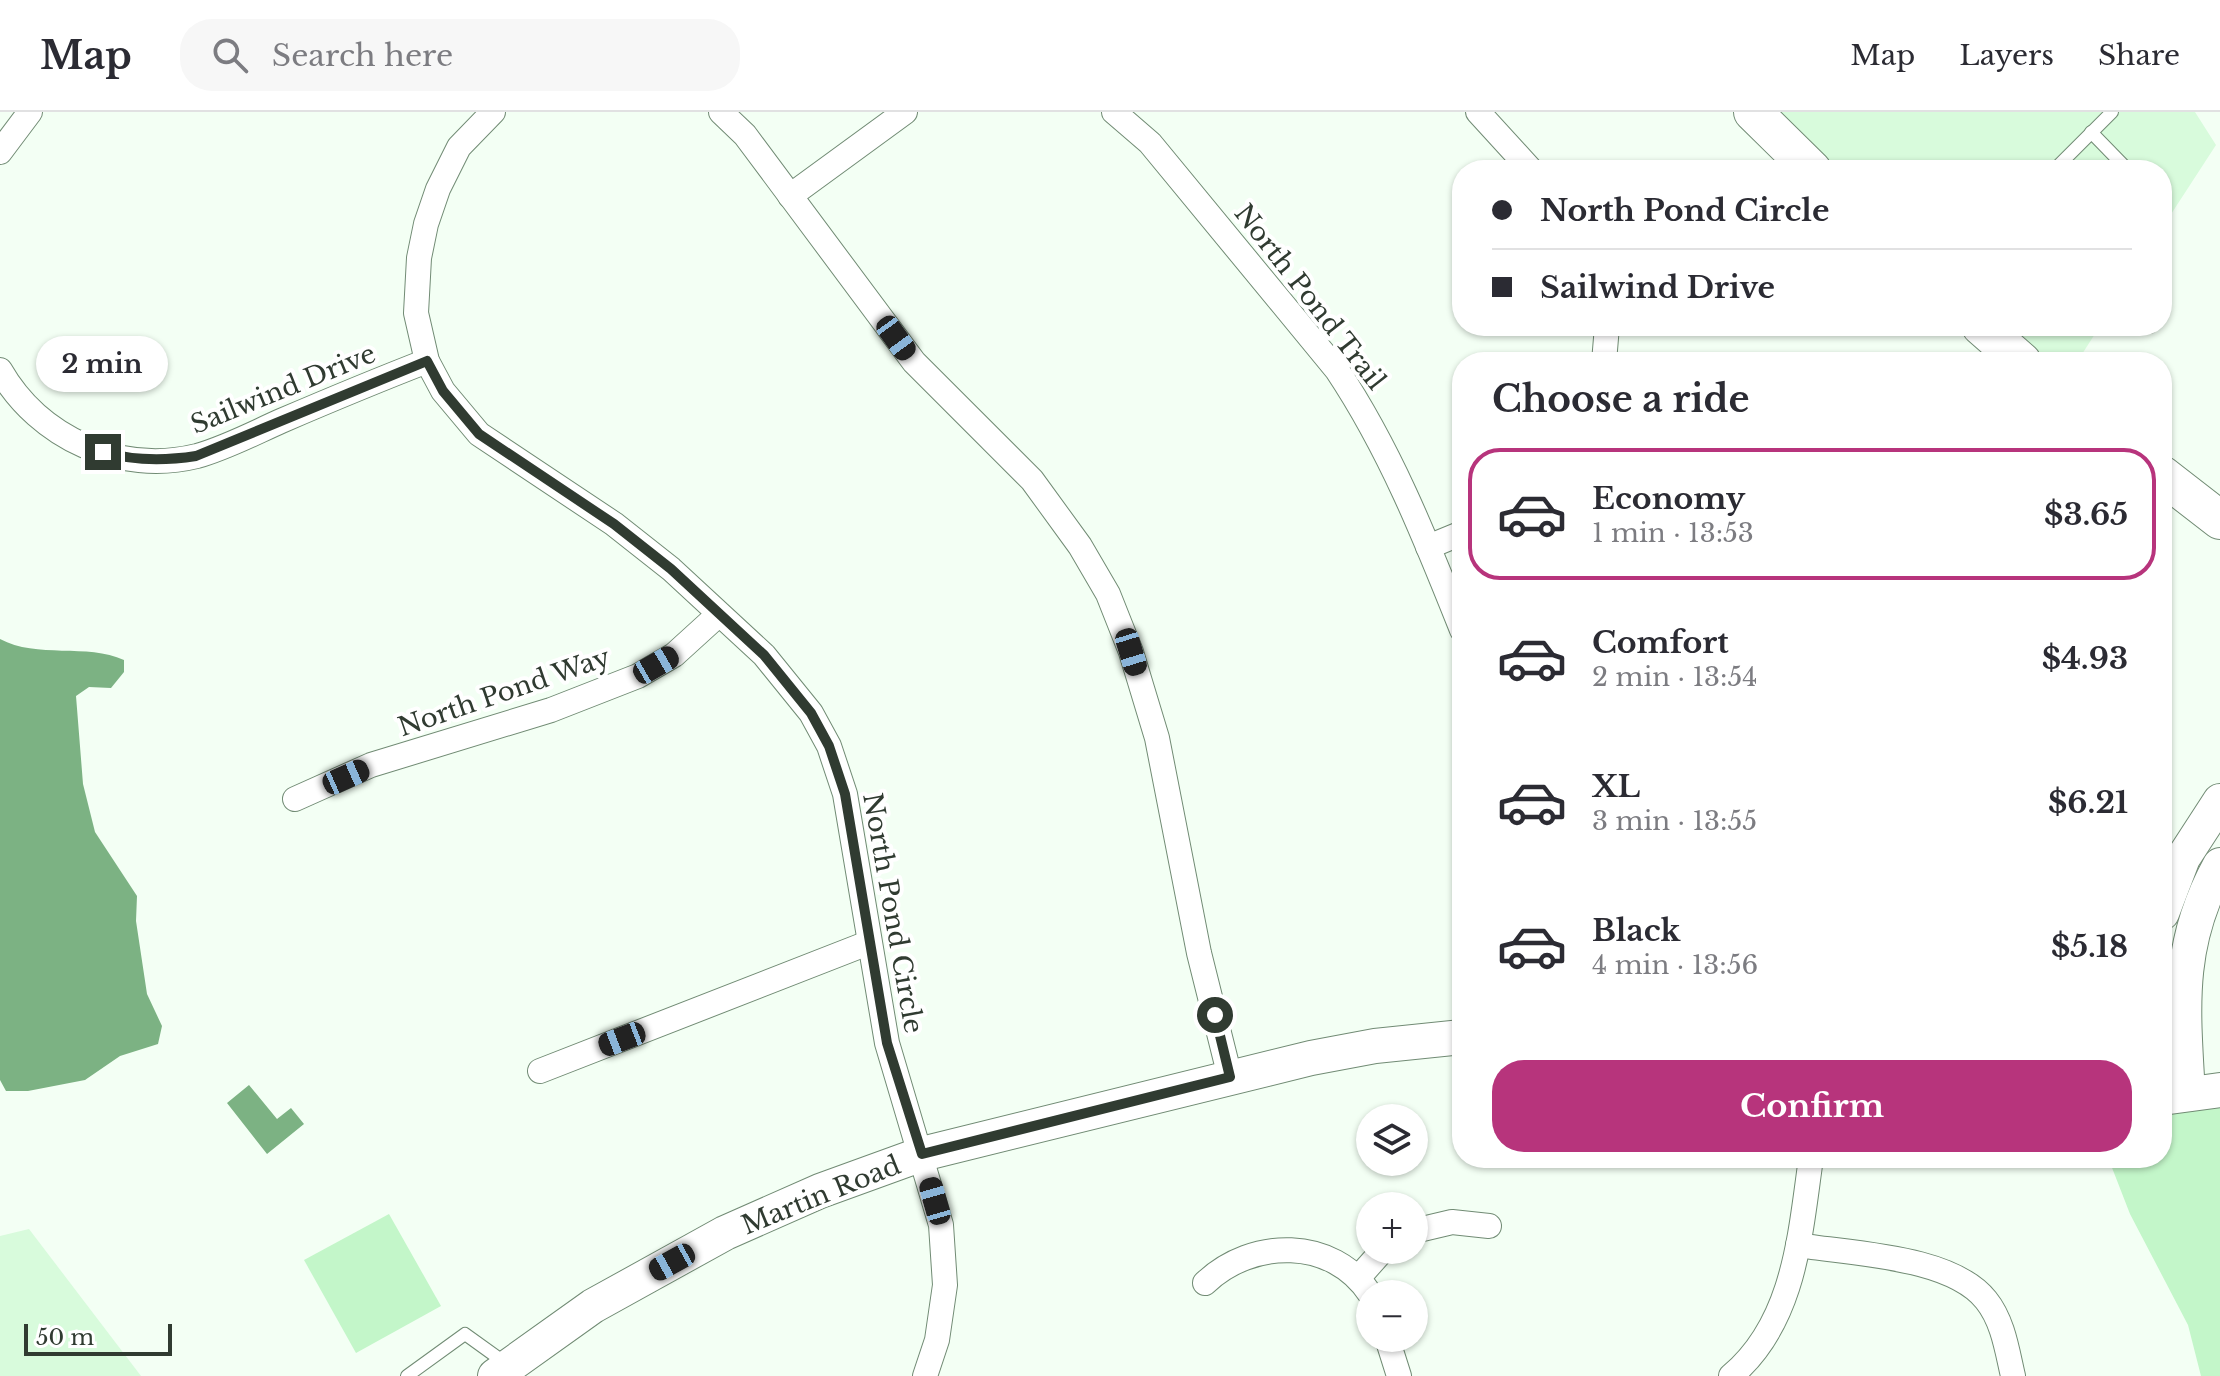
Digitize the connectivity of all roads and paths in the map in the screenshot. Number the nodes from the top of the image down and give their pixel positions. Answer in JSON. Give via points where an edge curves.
{"nodes":[{"id":1,"x":30,"y":112,"type":"edge"},
{"id":2,"x":493,"y":112,"type":"edge"},
{"id":3,"x":721,"y":112,"type":"edge"},
{"id":4,"x":905,"y":112,"type":"edge"},
{"id":5,"x":1114,"y":112,"type":"edge"},
{"id":6,"x":1478,"y":112,"type":"edge"},
{"id":7,"x":1753,"y":112,"type":"edge"},
{"id":8,"x":2112,"y":112,"type":"edge"},
{"id":9,"x":2091,"y":132,"type":"junction"},
{"id":10,"x":0,"y":152,"type":"edge"},
{"id":11,"x":1522,"y":160,"type":"edge"},
{"id":12,"x":1802,"y":160,"type":"edge"},
{"id":13,"x":2064,"y":160,"type":"edge"},
{"id":14,"x":2118,"y":160,"type":"edge"},
{"id":15,"x":790,"y":196,"type":"junction"},
{"id":16,"x":1992,"y":336,"type":"edge"},
{"id":17,"x":2011,"y":352,"type":"edge"},
{"id":18,"x":427,"y":361,"type":"junction"},
{"id":19,"x":0,"y":370,"type":"edge"},
{"id":20,"x":2172,"y":483,"type":"edge"},
{"id":21,"x":2220,"y":520,"type":"edge"},
{"id":22,"x":1452,"y":537,"type":"edge"},
{"id":23,"x":1428,"y":547,"type":"junction"},
{"id":24,"x":1452,"y":606,"type":"edge"},
{"id":25,"x":718,"y":615,"type":"junction"},
{"id":26,"x":295,"y":799,"type":"dead end"},
{"id":27,"x":2220,"y":801,"type":"edge"},
{"id":28,"x":2220,"y":865,"type":"edge"},
{"id":29,"x":2172,"y":887,"type":"edge"},
{"id":30,"x":868,"y":943,"type":"junction"},
{"id":31,"x":1452,"y":1038,"type":"edge"},
{"id":32,"x":540,"y":1071,"type":"dead end"},
{"id":33,"x":1230,"y":1077,"type":"junction"},
{"id":34,"x":2190,"y":1094,"type":"edge"},
{"id":35,"x":922,"y":1154,"type":"junction"},
{"id":36,"x":1810,"y":1168,"type":"edge"},
{"id":37,"x":1489,"y":1226,"type":"dead end"},
{"id":38,"x":1428,"y":1228,"type":"edge"},
{"id":39,"x":1798,"y":1245,"type":"junction"},
{"id":40,"x":1357,"y":1280,"type":"edge"},
{"id":41,"x":1205,"y":1283,"type":"dead end"},
{"id":42,"x":1391,"y":1352,"type":"edge"},
{"id":43,"x":501,"y":1370,"type":"edge"},
{"id":44,"x":407,"y":1376,"type":"edge"},
{"id":45,"x":925,"y":1376,"type":"edge"},
{"id":46,"x":1399,"y":1376,"type":"edge"},
{"id":47,"x":1731,"y":1376,"type":"edge"},
{"id":48,"x":2013,"y":1376,"type":"edge"}],
"edges":[{"from":1,"to":10,"type":"street"},
{"from":2,"to":18,"type":"street","name":"North Pond Circle","via":[[459,147],[426,224],[416,313]]},
{"from":3,"to":15,"type":"street"},
{"from":4,"to":15,"type":"street"},
{"from":5,"to":23,"type":"street","name":"North Pond Trail","via":[[1150,143],[1337,370],[1387,450]]},
{"from":6,"to":11,"type":"street"},
{"from":7,"to":12,"type":"main road"},
{"from":8,"to":9,"type":"lane"},
{"from":9,"to":13,"type":"lane"},
{"from":9,"to":14,"type":"lane"},
{"from":15,"to":33,"type":"street","via":[[914,362],[1032,480],[1108,594],[1157,738],[1199,953]]},
{"from":16,"to":17,"type":"main road"},
{"from":18,"to":19,"type":"street","name":"Sailwind Drive","via":[[220,448],[168,460],[125,458],[80,445],[43,423]]},
{"from":18,"to":25,"type":"street","name":"North Pond Circle","via":[[443,391],[479,434],[614,524]]},
{"from":20,"to":21,"type":"main road"},
{"from":22,"to":23,"type":"street"},
{"from":23,"to":24,"type":"street","name":"North Pond Trail"},
{"from":25,"to":26,"type":"street","name":"North Pond Way","via":[[674,655],[638,676],[551,710],[371,765]]},
{"from":25,"to":30,"type":"street","name":"North Pond Circle","via":[[785,678],[829,746],[845,794]]},
{"from":27,"to":29,"type":"street","via":[[2183,858]]},
{"from":28,"to":34,"type":"street","via":[[2192,933],[2183,976]]},
{"from":30,"to":32,"type":"street"},
{"from":30,"to":35,"type":"street","name":"North Pond Circle","via":[[887,1043]]},
{"from":31,"to":33,"type":"street","name":"Martin Road","via":[[1375,1046]]},
{"from":33,"to":35,"type":"street","name":"Martin Road"},
{"from":35,"to":43,"type":"street","name":"Martin Road","via":[[725,1233],[593,1306]]},
{"from":35,"to":45,"type":"street","name":"North Pond Circle","via":[[941,1225],[945,1285]]},
{"from":36,"to":39,"type":"street"},
{"from":37,"to":38,"type":"street","via":[[1452,1222]]},
{"from":39,"to":47,"type":"street","via":[[1788,1292],[1768,1333]]},
{"from":39,"to":48,"type":"street","via":[[1939,1268],[1965,1281],[1987,1300],[2003,1332]]},
{"from":40,"to":41,"type":"street","via":[[1328,1256],[1292,1249],[1236,1260]]},
{"from":42,"to":46,"type":"street"},
{"from":43,"to":44,"type":"lane","via":[[465,1334]]}]}
